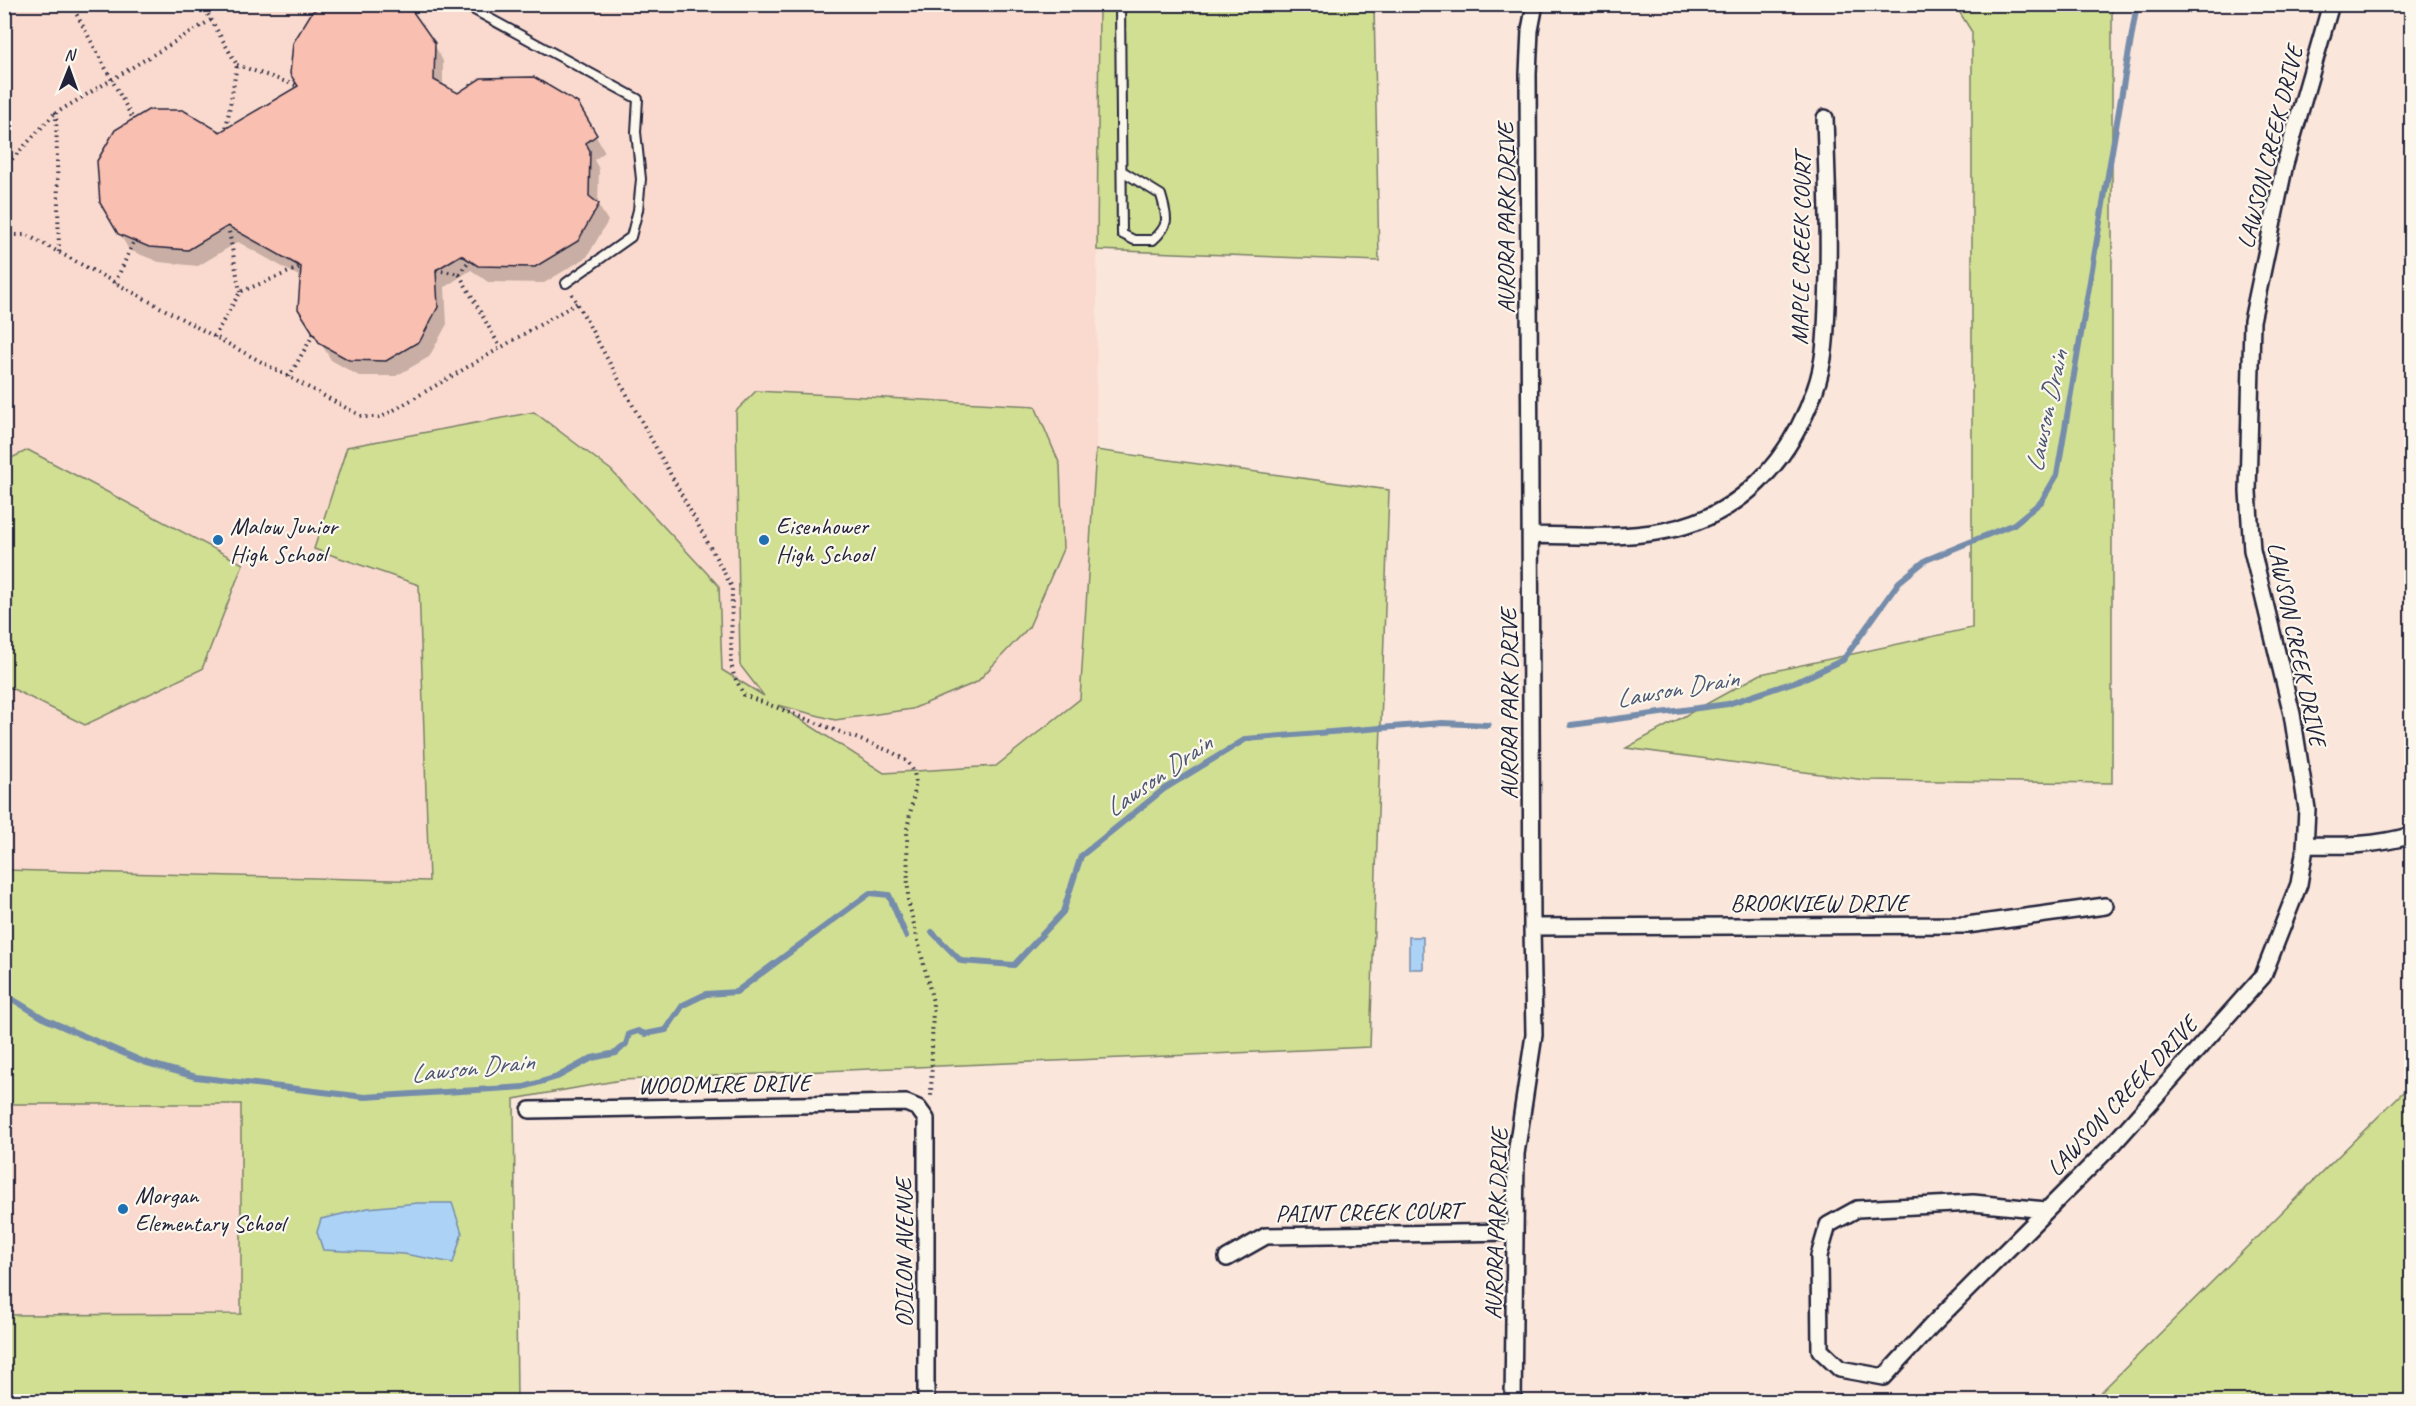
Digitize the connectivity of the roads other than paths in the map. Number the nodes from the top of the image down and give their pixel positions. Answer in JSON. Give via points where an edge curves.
{"nodes":[{"id":1,"x":463,"y":4,"type":"edge"},
{"id":2,"x":1120,"y":4,"type":"edge"},
{"id":3,"x":1535,"y":4,"type":"edge"},
{"id":4,"x":2331,"y":4,"type":"edge"},
{"id":5,"x":1825,"y":118,"type":"dead end"},
{"id":6,"x":1122,"y":171,"type":"junction"},
{"id":7,"x":566,"y":283,"type":"dead end"},
{"id":8,"x":1531,"y":535,"type":"junction"},
{"id":9,"x":2412,"y":835,"type":"edge"},
{"id":10,"x":2305,"y":845,"type":"junction"},
{"id":11,"x":2104,"y":906,"type":"dead end"},
{"id":12,"x":1532,"y":927,"type":"junction"},
{"id":13,"x":530,"y":1110,"type":"dead end"},
{"id":14,"x":922,"y":1114,"type":"joint"},
{"id":15,"x":2046,"y":1210,"type":"junction"},
{"id":16,"x":1515,"y":1232,"type":"junction"},
{"id":17,"x":1227,"y":1258,"type":"dead end"},
{"id":18,"x":926,"y":1401,"type":"edge"},
{"id":19,"x":1513,"y":1401,"type":"edge"}],
"edges":[{"from":1,"to":7,"type":"lane","via":[[638,99],[636,132],[641,179],[631,237]]},
{"from":2,"to":6,"type":"lane"},
{"from":3,"to":8,"type":"street","name":"AURORA PARK DRIVE","via":[[1528,74]]},
{"from":4,"to":10,"type":"street","name":"LAWSON CREEK DRIVE","via":[[2285,164],[2252,321],[2248,492],[2252,550],[2292,714],[2307,808]]},
{"from":5,"to":8,"type":"street","name":"MAPLE CREEK COURT","via":[[1828,275],[1822,357],[1811,398],[1795,433],[1769,472],[1741,499],[1711,516],[1663,531],[1602,537]]},
{"from":6,"to":6,"type":"lane","via":[[1122,234],[1134,240],[1153,240],[1164,230],[1167,214],[1161,195]]},
{"from":8,"to":12,"type":"street","name":"AURORA PARK DRIVE"},
{"from":9,"to":10,"type":"street","via":[[2352,846]]},
{"from":10,"to":15,"type":"street","name":"LAWSON CREEK DRIVE","via":[[2299,884],[2263,976],[2114,1143]]},
{"from":11,"to":12,"type":"street","name":"BROOKVIEW DRIVE","via":[[1967,925]]},
{"from":12,"to":16,"type":"street","name":"AURORA PARK DRIVE","via":[[1534,1035],[1516,1154]]},
{"from":13,"to":14,"type":"street","name":"WOODMIRE DRIVE","via":[[906,1103]]},
{"from":14,"to":18,"type":"street","name":"ODILON AVENUE"},
{"from":15,"to":15,"type":"street","name":"LAWSON CREEK DRIVE","via":[[1884,1377],[1840,1369],[1820,1350],[1819,1256],[1828,1225],[1857,1209],[1973,1203]]},
{"from":16,"to":17,"type":"street","name":"PAINT CREEK COURT","via":[[1266,1236]]},
{"from":16,"to":19,"type":"street","name":"AURORA PARK DRIVE"}]}
